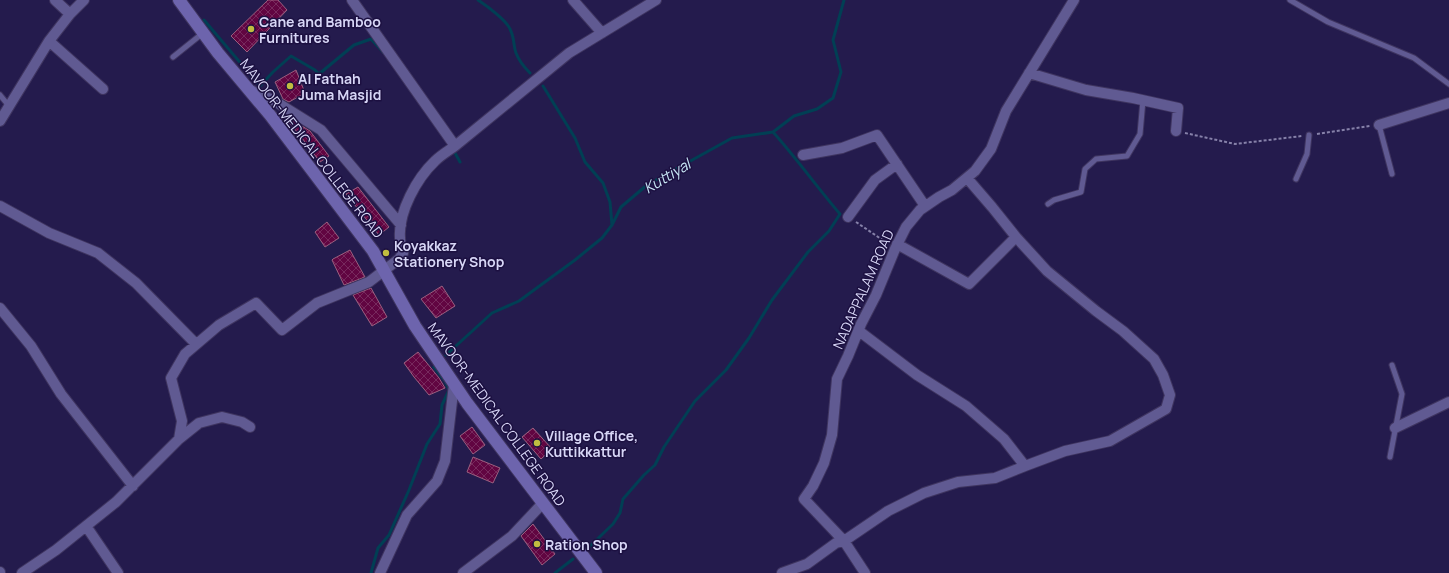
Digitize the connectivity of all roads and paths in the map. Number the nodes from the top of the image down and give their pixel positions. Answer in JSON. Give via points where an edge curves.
{"nodes":[{"id":1,"x":55,"y":0,"type":"edge"},
{"id":2,"x":84,"y":0,"type":"edge"},
{"id":3,"x":179,"y":0,"type":"edge"},
{"id":4,"x":352,"y":0,"type":"edge"},
{"id":5,"x":573,"y":0,"type":"edge"},
{"id":6,"x":656,"y":0,"type":"edge"},
{"id":7,"x":1074,"y":0,"type":"edge"},
{"id":8,"x":1290,"y":0,"type":"edge"},
{"id":9,"x":70,"y":14,"type":"junction"},
{"id":10,"x":203,"y":33,"type":"junction"},
{"id":11,"x":602,"y":33,"type":"junction"},
{"id":12,"x":49,"y":41,"type":"junction"},
{"id":13,"x":173,"y":57,"type":"dead end"},
{"id":14,"x":1029,"y":73,"type":"junction"},
{"id":15,"x":1449,"y":84,"type":"edge"},
{"id":16,"x":103,"y":89,"type":"dead end"},
{"id":17,"x":248,"y":89,"type":"junction"},
{"id":18,"x":0,"y":95,"type":"edge"},
{"id":19,"x":1143,"y":100,"type":"junction"},
{"id":20,"x":1449,"y":103,"type":"edge"},
{"id":21,"x":9,"y":106,"type":"junction"},
{"id":22,"x":0,"y":121,"type":"edge"},
{"id":23,"x":1378,"y":124,"type":"joint"},
{"id":24,"x":1364,"y":127,"type":"dead end"},
{"id":25,"x":1176,"y":131,"type":"joint"},
{"id":26,"x":1310,"y":135,"type":"junction"},
{"id":27,"x":455,"y":146,"type":"junction"},
{"id":28,"x":802,"y":155,"type":"dead end"},
{"id":29,"x":896,"y":164,"type":"junction"},
{"id":30,"x":1392,"y":174,"type":"dead end"},
{"id":31,"x":966,"y":178,"type":"junction"},
{"id":32,"x":1296,"y":179,"type":"dead end"},
{"id":33,"x":1048,"y":204,"type":"dead end"},
{"id":34,"x":0,"y":206,"type":"edge"},
{"id":35,"x":925,"y":206,"type":"junction"},
{"id":36,"x":848,"y":217,"type":"joint"},
{"id":37,"x":401,"y":225,"type":"junction"},
{"id":38,"x":1016,"y":237,"type":"junction"},
{"id":39,"x":896,"y":246,"type":"junction"},
{"id":40,"x":384,"y":271,"type":"junction"},
{"id":41,"x":0,"y":308,"type":"edge"},
{"id":42,"x":859,"y":331,"type":"junction"},
{"id":43,"x":196,"y":344,"type":"junction"},
{"id":44,"x":1392,"y":365,"type":"dead end"},
{"id":45,"x":454,"y":384,"type":"junction"},
{"id":46,"x":1449,"y":402,"type":"edge"},
{"id":47,"x":250,"y":427,"type":"dead end"},
{"id":48,"x":1395,"y":428,"type":"junction"},
{"id":49,"x":179,"y":439,"type":"junction"},
{"id":50,"x":1390,"y":457,"type":"dead end"},
{"id":51,"x":1025,"y":466,"type":"junction"},
{"id":52,"x":133,"y":486,"type":"junction"},
{"id":53,"x":542,"y":504,"type":"junction"},
{"id":54,"x":86,"y":526,"type":"junction"},
{"id":55,"x":844,"y":541,"type":"junction"},
{"id":56,"x":22,"y":573,"type":"edge"},
{"id":57,"x":118,"y":573,"type":"edge"},
{"id":58,"x":380,"y":573,"type":"edge"},
{"id":59,"x":463,"y":573,"type":"edge"},
{"id":60,"x":596,"y":573,"type":"edge"},
{"id":61,"x":782,"y":573,"type":"edge"},
{"id":62,"x":865,"y":573,"type":"edge"}],
"edges":[{"from":1,"to":9,"type":"street"},
{"from":2,"to":9,"type":"street"},
{"from":3,"to":10,"type":"main road","name":"MAVOOR-MEDICAL COLLEGE ROAD"},
{"from":4,"to":27,"type":"street"},
{"from":5,"to":11,"type":"street"},
{"from":6,"to":11,"type":"street"},
{"from":7,"to":14,"type":"street","name":"NADAPPALAM ROAD"},
{"from":8,"to":15,"type":"lane","via":[[1328,22],[1414,58]]},
{"from":9,"to":12,"type":"street"},
{"from":10,"to":13,"type":"lane"},
{"from":10,"to":17,"type":"main road","name":"MAVOOR-MEDICAL COLLEGE ROAD"},
{"from":11,"to":27,"type":"street","via":[[569,52]]},
{"from":12,"to":16,"type":"street"},
{"from":12,"to":21,"type":"street"},
{"from":14,"to":19,"type":"street","via":[[1086,90]]},
{"from":14,"to":31,"type":"street","name":"NADAPPALAM ROAD","via":[[1006,111],[991,149]]},
{"from":17,"to":37,"type":"street","via":[[273,100],[321,130]]},
{"from":17,"to":40,"type":"main road","name":"MAVOOR-MEDICAL COLLEGE ROAD","via":[[373,251]]},
{"from":18,"to":21,"type":"lane"},
{"from":19,"to":25,"type":"street","via":[[1178,108]]},
{"from":19,"to":33,"type":"lane","via":[[1140,134],[1127,156],[1096,158],[1085,169],[1081,192]]},
{"from":20,"to":23,"type":"street"},
{"from":21,"to":22,"type":"street"},
{"from":23,"to":30,"type":"lane"},
{"from":24,"to":26,"type":"path"},
{"from":25,"to":26,"type":"path","via":[[1235,144]]},
{"from":26,"to":32,"type":"lane","via":[[1307,154]]},
{"from":27,"to":37,"type":"street","via":[[427,170],[404,209]]},
{"from":28,"to":29,"type":"street","via":[[842,148],[877,135]]},
{"from":29,"to":35,"type":"street"},
{"from":29,"to":36,"type":"street","via":[[875,180]]},
{"from":31,"to":35,"type":"street","name":"NADAPPALAM ROAD","via":[[952,190]]},
{"from":31,"to":38,"type":"street"},
{"from":34,"to":43,"type":"street","via":[[49,233],[98,253],[136,283]]},
{"from":35,"to":39,"type":"street","name":"NADAPPALAM ROAD","via":[[906,227]]},
{"from":36,"to":39,"type":"path"},
{"from":37,"to":40,"type":"street","via":[[403,253]]},
{"from":38,"to":39,"type":"street","via":[[969,284]]},
{"from":38,"to":51,"type":"street","via":[[1047,270],[1154,358],[1170,395],[1166,409],[1110,441],[1066,451]]},
{"from":39,"to":42,"type":"street","name":"NADAPPALAM ROAD"},
{"from":40,"to":43,"type":"street","via":[[369,282],[317,303],[282,330],[256,303],[219,325]]},
{"from":40,"to":45,"type":"main road","name":"MAVOOR-MEDICAL COLLEGE ROAD","via":[[415,326]]},
{"from":41,"to":52,"type":"street","via":[[31,346],[61,394]]},
{"from":42,"to":51,"type":"street","via":[[917,375],[966,406],[1004,438]]},
{"from":42,"to":55,"type":"street","name":"NADAPPALAM ROAD","via":[[837,379],[832,435],[824,463],[814,486],[804,499]]},
{"from":43,"to":49,"type":"street","via":[[185,354],[171,378],[182,421]]},
{"from":44,"to":48,"type":"lane","via":[[1402,394]]},
{"from":45,"to":53,"type":"main road","name":"MAVOOR-MEDICAL COLLEGE ROAD"},
{"from":45,"to":58,"type":"street","via":[[444,461],[439,474],[407,515]]},
{"from":46,"to":48,"type":"street"},
{"from":47,"to":49,"type":"street","via":[[242,422],[222,418],[199,423]]},
{"from":48,"to":50,"type":"lane"},
{"from":49,"to":52,"type":"street"},
{"from":51,"to":55,"type":"street","via":[[995,478],[958,482],[924,493],[888,511]]},
{"from":52,"to":54,"type":"street"},
{"from":53,"to":59,"type":"street","via":[[512,536]]},
{"from":53,"to":60,"type":"main road","name":"MAVOOR-MEDICAL COLLEGE ROAD"},
{"from":54,"to":56,"type":"street"},
{"from":54,"to":57,"type":"street"},
{"from":55,"to":61,"type":"street","via":[[836,543],[807,564]]},
{"from":55,"to":62,"type":"street","name":"NADAPPALAM ROAD"}]}
